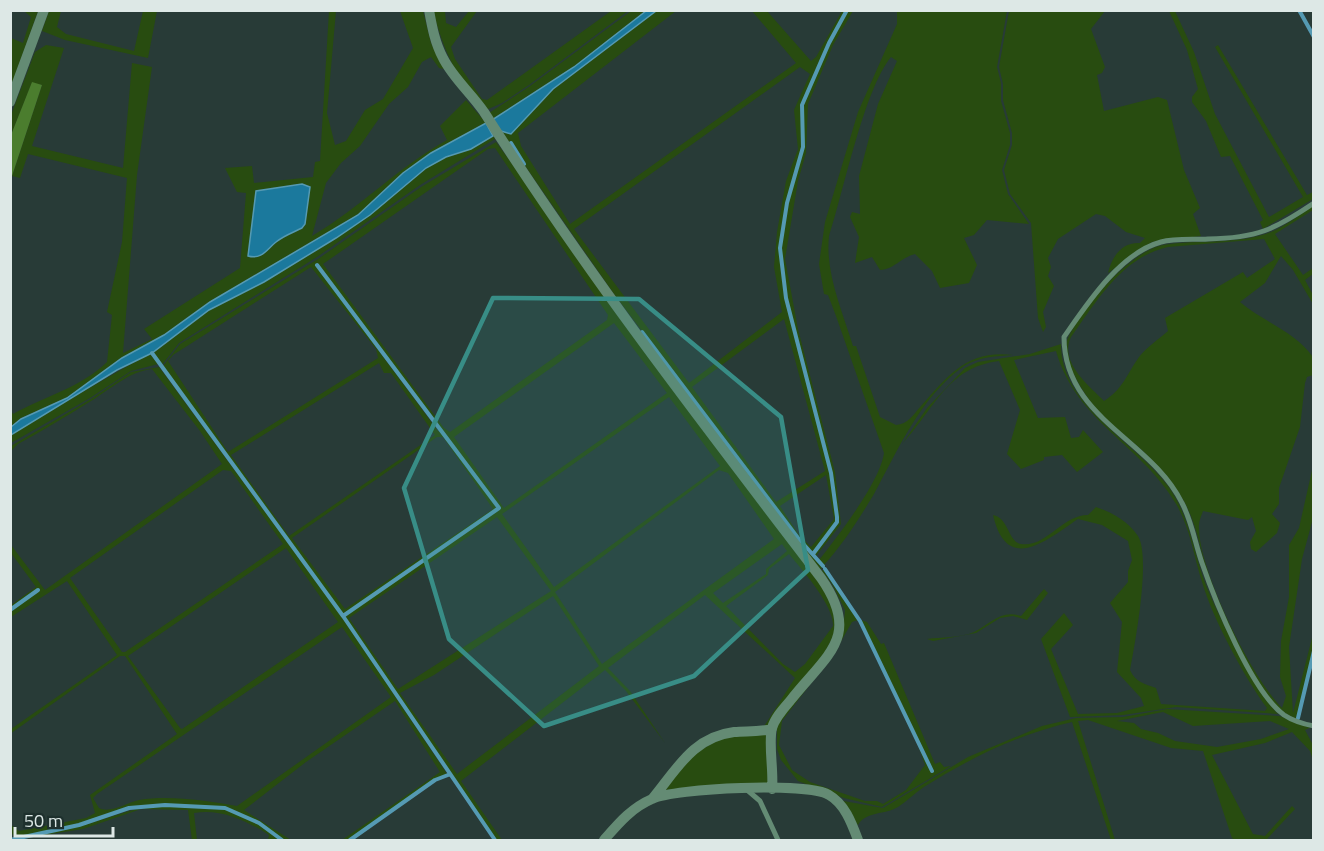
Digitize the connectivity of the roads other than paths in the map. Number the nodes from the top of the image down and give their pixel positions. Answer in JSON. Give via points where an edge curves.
{"nodes":[{"id":1,"x":44,"y":10,"type":"edge"},
{"id":2,"x":429,"y":10,"type":"edge"},
{"id":3,"x":10,"y":102,"type":"edge"},
{"id":4,"x":1314,"y":203,"type":"edge"},
{"id":5,"x":1314,"y":726,"type":"edge"},
{"id":6,"x":772,"y":729,"type":"junction"},
{"id":7,"x":746,"y":789,"type":"junction"},
{"id":8,"x":772,"y":789,"type":"junction"},
{"id":9,"x":653,"y":798,"type":"junction"},
{"id":10,"x":604,"y":840,"type":"edge"},
{"id":11,"x":778,"y":840,"type":"edge"},
{"id":12,"x":858,"y":840,"type":"edge"}],
"edges":[{"from":1,"to":3,"type":"street"},
{"from":2,"to":6,"type":"street","via":[[443,59],[580,258],[833,595],[841,618],[837,639]]},
{"from":4,"to":5,"type":"lane","via":[[1268,232],[1161,242],[1142,252],[1117,269],[1064,337],[1065,360],[1094,409],[1106,424],[1145,454],[1182,501],[1221,615],[1272,704],[1299,723]]},
{"from":6,"to":8,"type":"street"},
{"from":6,"to":9,"type":"street","via":[[735,732],[706,740],[681,761]]},
{"from":7,"to":8,"type":"street"},
{"from":7,"to":9,"type":"street","via":[[677,792]]},
{"from":7,"to":11,"type":"lane","via":[[760,801]]},
{"from":8,"to":12,"type":"street","via":[[830,795],[847,816]]},
{"from":9,"to":10,"type":"street","via":[[629,813]]}]}
